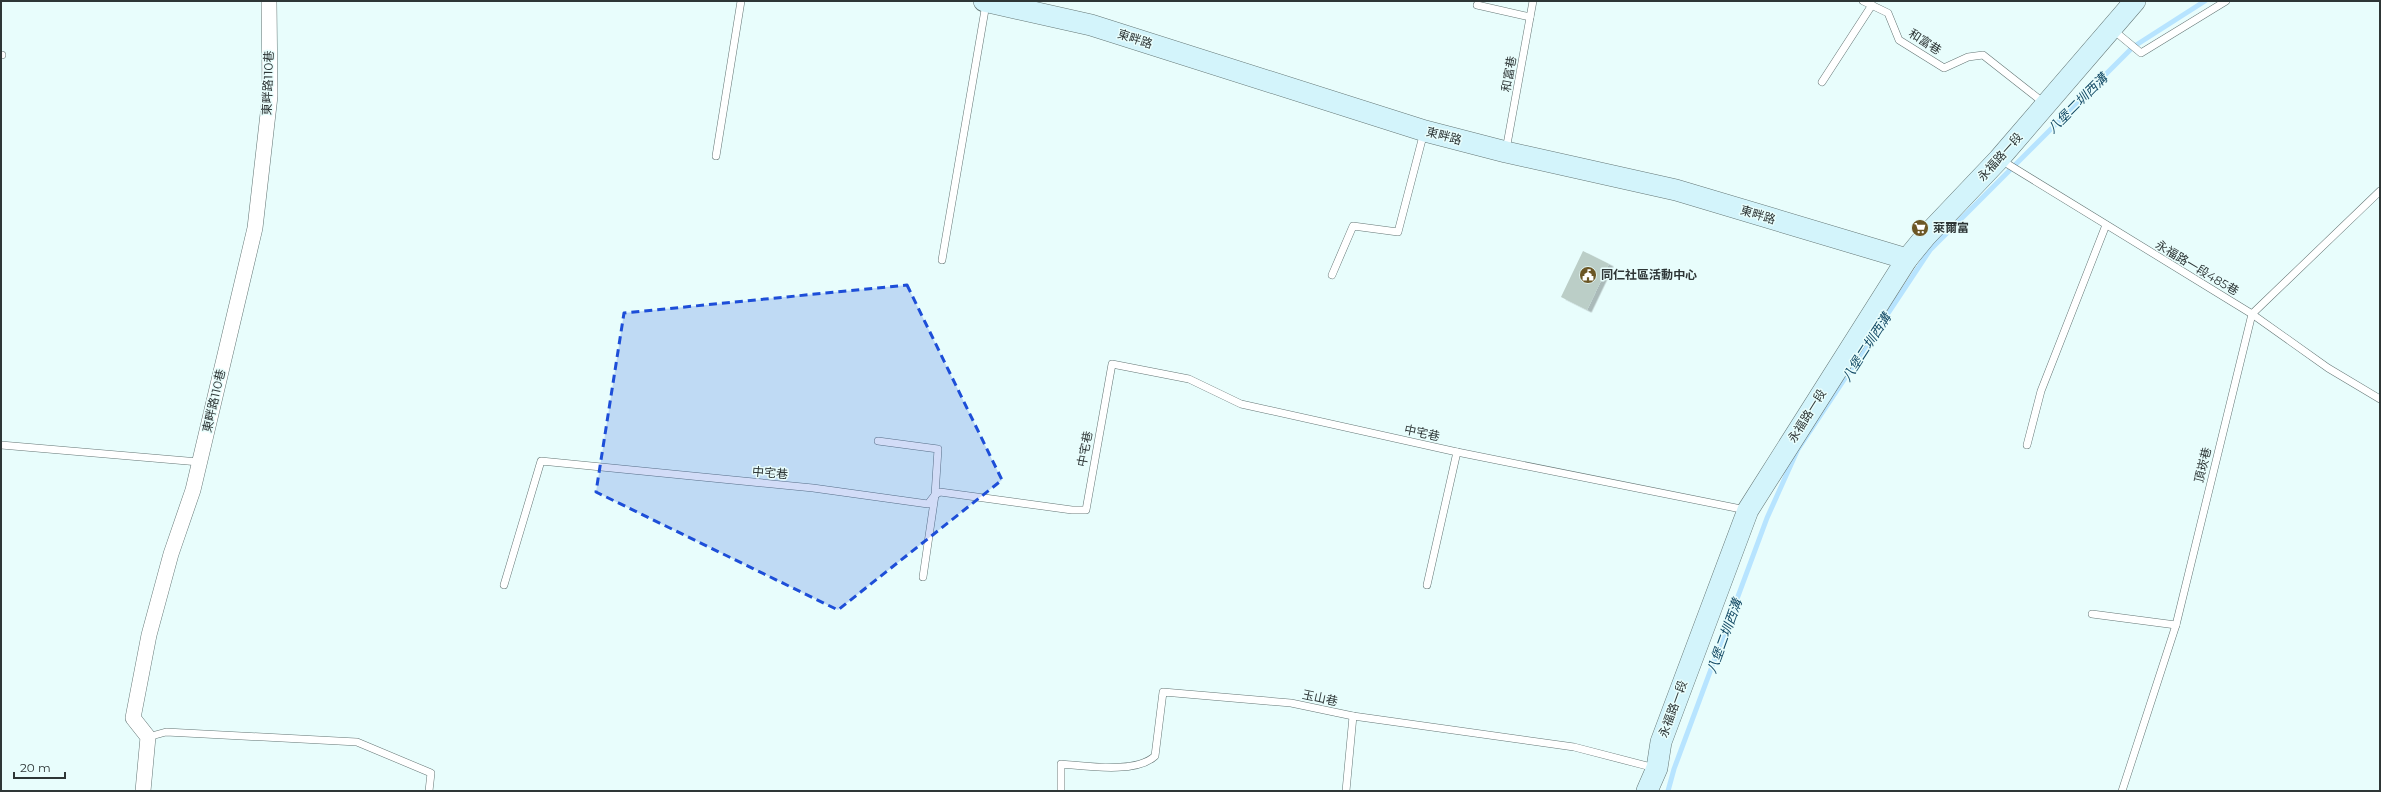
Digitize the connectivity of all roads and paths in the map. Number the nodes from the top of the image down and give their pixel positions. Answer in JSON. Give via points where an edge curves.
{"nodes":[{"id":1,"x":269,"y":1,"type":"edge"},
{"id":2,"x":741,"y":1,"type":"edge"},
{"id":3,"x":985,"y":1,"type":"edge"},
{"id":4,"x":1533,"y":1,"type":"edge"},
{"id":5,"x":1863,"y":1,"type":"edge"},
{"id":6,"x":2134,"y":1,"type":"edge"},
{"id":7,"x":2226,"y":1,"type":"edge"},
{"id":8,"x":1477,"y":5,"type":"dead end"},
{"id":9,"x":1872,"y":5,"type":"junction"},
{"id":10,"x":1530,"y":16,"type":"junction"},
{"id":11,"x":2111,"y":28,"type":"junction"},
{"id":12,"x":1822,"y":82,"type":"dead end"},
{"id":13,"x":2046,"y":104,"type":"junction"},
{"id":14,"x":1425,"y":131,"type":"junction"},
{"id":15,"x":1506,"y":152,"type":"junction"},
{"id":16,"x":716,"y":156,"type":"dead end"},
{"id":17,"x":2003,"y":161,"type":"junction"},
{"id":18,"x":2380,"y":191,"type":"edge"},
{"id":19,"x":2106,"y":225,"type":"junction"},
{"id":20,"x":1907,"y":259,"type":"junction"},
{"id":21,"x":942,"y":260,"type":"dead end"},
{"id":22,"x":1332,"y":275,"type":"dead end"},
{"id":23,"x":2252,"y":314,"type":"junction"},
{"id":24,"x":2380,"y":399,"type":"edge"},
{"id":25,"x":878,"y":441,"type":"dead end"},
{"id":26,"x":1,"y":445,"type":"edge"},
{"id":27,"x":2027,"y":445,"type":"dead end"},
{"id":28,"x":1457,"y":452,"type":"junction"},
{"id":29,"x":199,"y":462,"type":"junction"},
{"id":30,"x":935,"y":495,"type":"junction"},
{"id":31,"x":1748,"y":510,"type":"junction"},
{"id":32,"x":923,"y":577,"type":"dead end"},
{"id":33,"x":504,"y":585,"type":"dead end"},
{"id":34,"x":1426,"y":585,"type":"dead end"},
{"id":35,"x":2092,"y":614,"type":"dead end"},
{"id":36,"x":2176,"y":625,"type":"junction"},
{"id":37,"x":1353,"y":716,"type":"junction"},
{"id":38,"x":148,"y":737,"type":"junction"},
{"id":39,"x":1657,"y":768,"type":"junction"},
{"id":40,"x":143,"y":791,"type":"edge"},
{"id":41,"x":429,"y":791,"type":"edge"},
{"id":42,"x":1062,"y":791,"type":"edge"},
{"id":43,"x":1346,"y":791,"type":"edge"},
{"id":44,"x":1647,"y":791,"type":"edge"},
{"id":45,"x":2122,"y":791,"type":"edge"}],
"edges":[{"from":1,"to":29,"type":"street","name":"東畔路110巷","via":[[270,96],[255,228]]},
{"from":2,"to":16,"type":"lane"},
{"from":3,"to":14,"type":"street","name":"東畔路","via":[[1091,25]]},
{"from":3,"to":21,"type":"lane"},
{"from":4,"to":10,"type":"lane","name":"和富巷"},
{"from":5,"to":9,"type":"lane","name":"和富巷"},
{"from":6,"to":11,"type":"street","name":"永福路一段"},
{"from":7,"to":11,"type":"lane","via":[[2141,53]]},
{"from":8,"to":10,"type":"lane"},
{"from":9,"to":12,"type":"lane"},
{"from":9,"to":13,"type":"lane","name":"和富巷","via":[[1888,13],[1899,40],[1944,68],[1968,57],[1983,55]]},
{"from":10,"to":15,"type":"lane","name":"和富巷"},
{"from":11,"to":13,"type":"street","name":"永福路一段"},
{"from":13,"to":17,"type":"street","name":"永福路一段"},
{"from":14,"to":15,"type":"street","name":"東畔路"},
{"from":14,"to":22,"type":"lane","via":[[1398,232],[1353,226]]},
{"from":15,"to":20,"type":"street","name":"東畔路","via":[[1676,190]]},
{"from":17,"to":19,"type":"lane","name":"永福路一段485巷"},
{"from":17,"to":20,"type":"street","name":"永福路一段","via":[[1924,237]]},
{"from":18,"to":23,"type":"lane"},
{"from":19,"to":23,"type":"lane","name":"永福路一段485巷"},
{"from":19,"to":27,"type":"lane","via":[[2042,391]]},
{"from":20,"to":31,"type":"street","name":"永福路一段"},
{"from":23,"to":24,"type":"lane","name":"永福路一段485巷","via":[[2328,368]]},
{"from":23,"to":36,"type":"lane","name":"頂崁巷"},
{"from":25,"to":30,"type":"lane","via":[[938,449]]},
{"from":26,"to":29,"type":"lane"},
{"from":28,"to":30,"type":"lane","name":"中宅巷","via":[[1241,404],[1189,379],[1112,364],[1086,510],[940,492]]},
{"from":28,"to":31,"type":"lane","name":"中宅巷"},
{"from":28,"to":34,"type":"lane"},
{"from":29,"to":38,"type":"street","name":"東畔路110巷","via":[[193,490],[149,635],[133,718]]},
{"from":30,"to":32,"type":"lane"},
{"from":30,"to":33,"type":"lane","name":"中宅巷","via":[[928,504],[813,488],[541,461]]},
{"from":31,"to":39,"type":"street","name":"永福路一段","via":[[1661,742]]},
{"from":35,"to":36,"type":"lane"},
{"from":36,"to":45,"type":"lane","name":"頂崁巷"},
{"from":37,"to":39,"type":"lane","name":"玉山巷","via":[[1574,747]]},
{"from":37,"to":42,"type":"lane","name":"玉山巷","via":[[1291,703],[1163,692],[1155,756],[1149,762],[1115,768],[1062,764]]},
{"from":37,"to":43,"type":"lane"},
{"from":38,"to":40,"type":"street"},
{"from":38,"to":41,"type":"lane","via":[[166,732],[357,742],[431,773]]},
{"from":39,"to":44,"type":"street","name":"永福路一段"}]}
